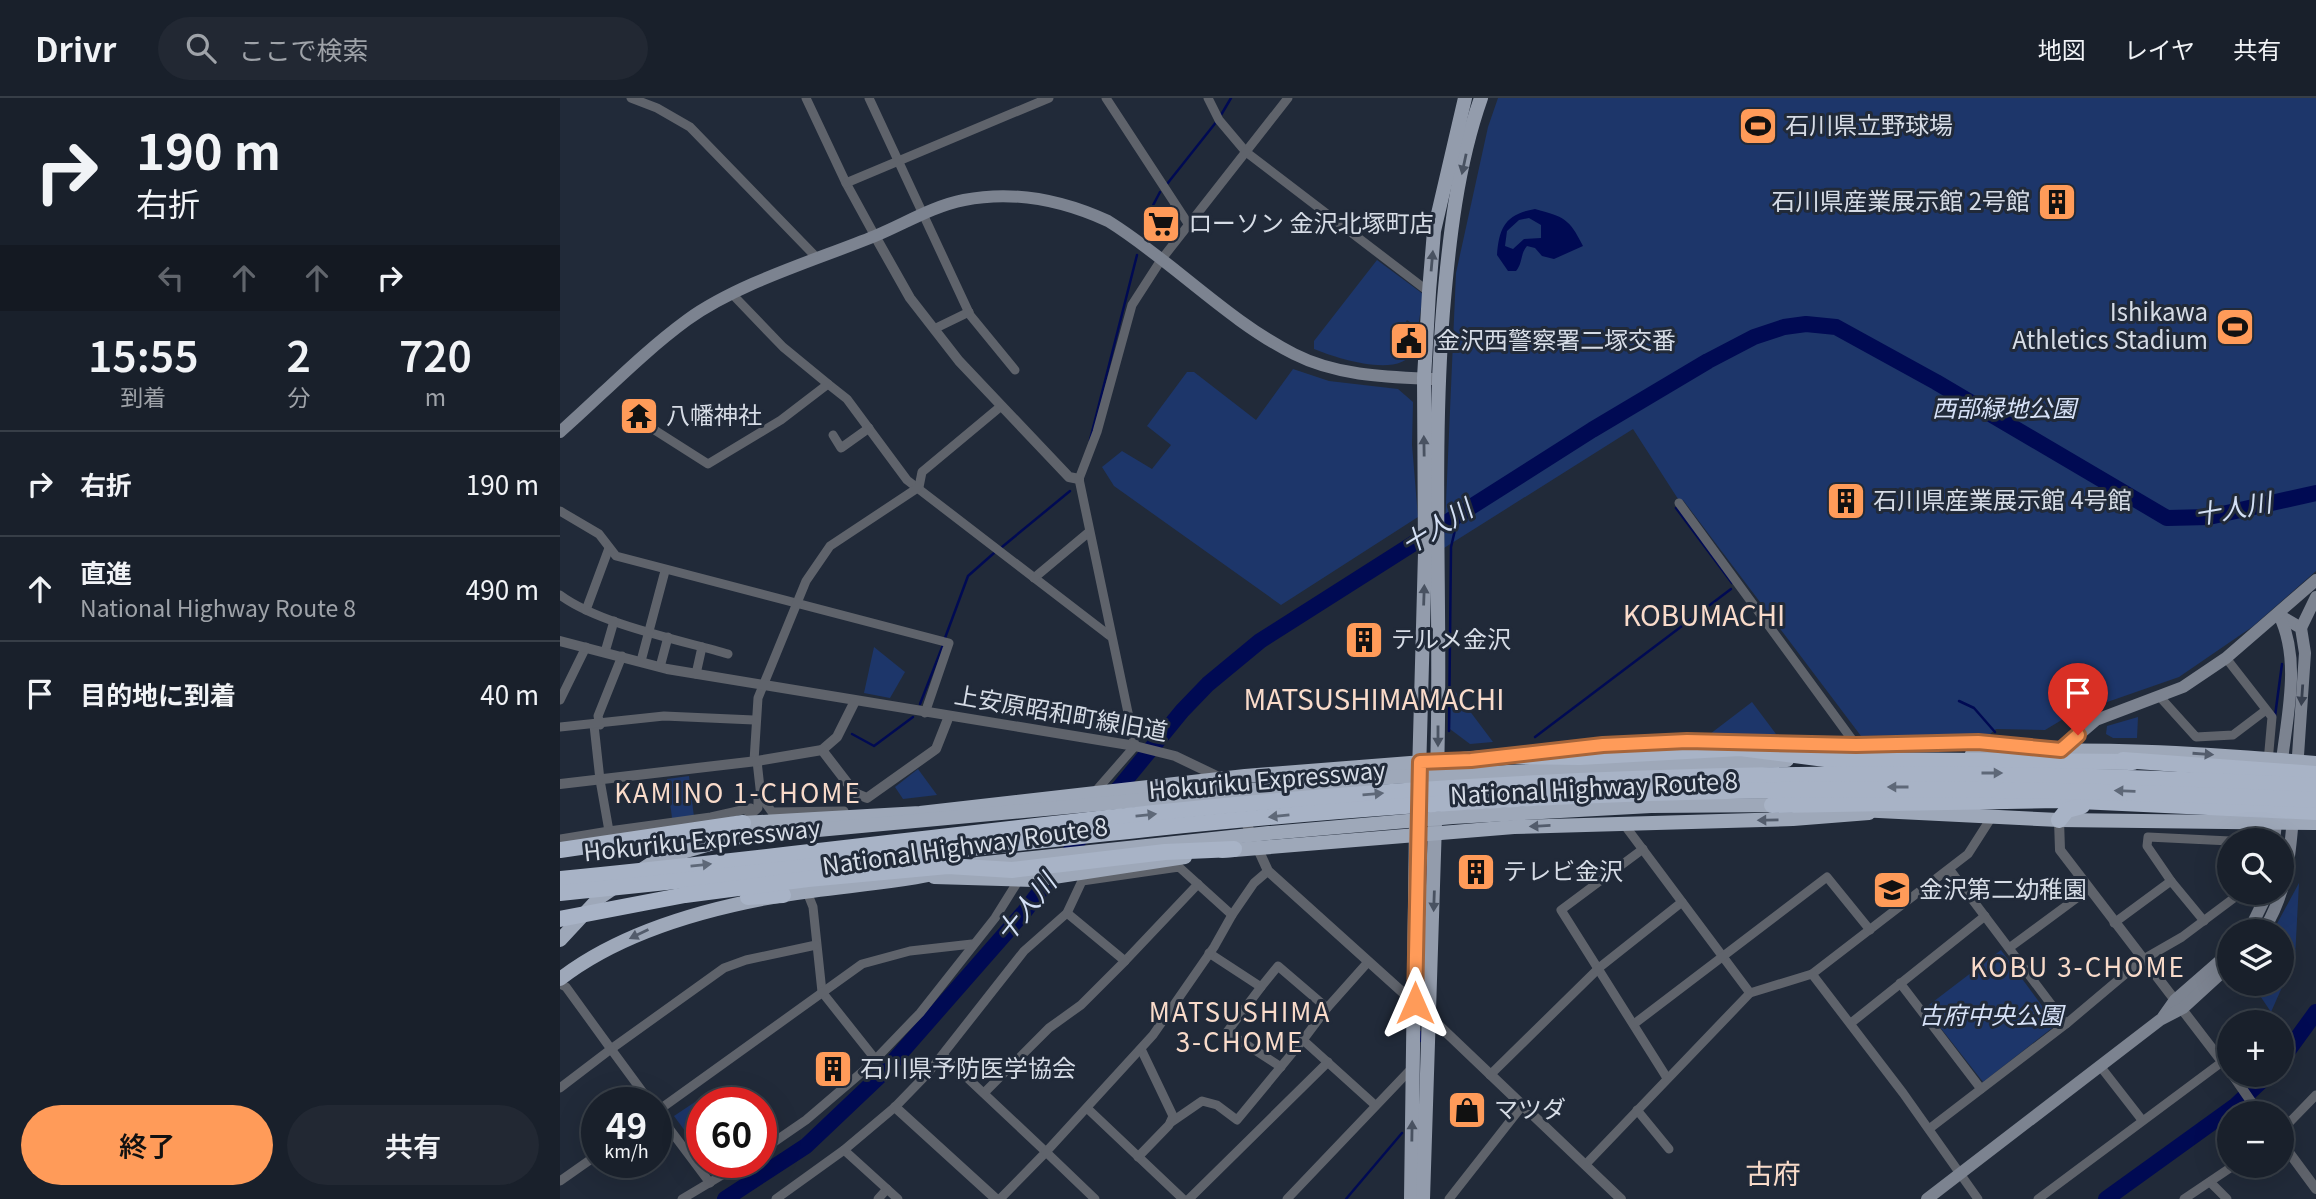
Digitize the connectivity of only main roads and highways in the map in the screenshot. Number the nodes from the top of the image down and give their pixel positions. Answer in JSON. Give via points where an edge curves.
{"nodes":[{"id":1,"x":1465,"y":98,"type":"edge"},
{"id":2,"x":1481,"y":98,"type":"edge"},
{"id":3,"x":1431,"y":378,"type":"junction"},
{"id":4,"x":560,"y":432,"type":"edge"},
{"id":5,"x":1431,"y":549,"type":"junction"},
{"id":6,"x":2316,"y":580,"type":"edge"},
{"id":7,"x":2316,"y":597,"type":"edge"},
{"id":8,"x":2279,"y":615,"type":"junction"},
{"id":9,"x":2301,"y":628,"type":"junction"},
{"id":10,"x":2035,"y":750,"type":"junction"},
{"id":11,"x":2061,"y":750,"type":"junction"},
{"id":12,"x":1503,"y":756,"type":"junction"},
{"id":13,"x":1437,"y":761,"type":"junction"},
{"id":14,"x":1420,"y":762,"type":"junction"},
{"id":15,"x":2133,"y":762,"type":"junction"},
{"id":16,"x":2234,"y":762,"type":"junction"},
{"id":17,"x":2316,"y":764,"type":"edge"},
{"id":18,"x":2316,"y":774,"type":"edge"},
{"id":19,"x":2316,"y":786,"type":"edge"},
{"id":20,"x":2316,"y":800,"type":"edge"},
{"id":21,"x":2095,"y":804,"type":"junction"},
{"id":22,"x":1772,"y":805,"type":"junction"},
{"id":23,"x":1884,"y":812,"type":"junction"},
{"id":24,"x":2316,"y":812,"type":"edge"},
{"id":25,"x":747,"y":815,"type":"joint"},
{"id":26,"x":2229,"y":815,"type":"junction"},
{"id":27,"x":838,"y":818,"type":"junction"},
{"id":28,"x":2059,"y":820,"type":"junction"},
{"id":29,"x":2316,"y":823,"type":"edge"},
{"id":30,"x":2275,"y":828,"type":"edge"},
{"id":31,"x":1435,"y":833,"type":"junction"},
{"id":32,"x":1416,"y":835,"type":"junction"},
{"id":33,"x":731,"y":838,"type":"junction"},
{"id":34,"x":1234,"y":849,"type":"junction"},
{"id":35,"x":560,"y":850,"type":"edge"},
{"id":36,"x":922,"y":877,"type":"junction"},
{"id":37,"x":560,"y":879,"type":"edge"},
{"id":38,"x":560,"y":894,"type":"edge"},
{"id":39,"x":783,"y":895,"type":"junction"},
{"id":40,"x":644,"y":903,"type":"junction"},
{"id":41,"x":560,"y":919,"type":"edge"},
{"id":42,"x":2270,"y":919,"type":"edge"},
{"id":43,"x":560,"y":940,"type":"edge"},
{"id":44,"x":2217,"y":966,"type":"edge"},
{"id":45,"x":2217,"y":975,"type":"edge"},
{"id":46,"x":560,"y":981,"type":"edge"},
{"id":47,"x":2179,"y":1004,"type":"junction"},
{"id":48,"x":1411,"y":1199,"type":"edge"},
{"id":49,"x":1423,"y":1199,"type":"edge"},
{"id":50,"x":1927,"y":1199,"type":"edge"}],
"edges":[{"from":3,"to":1,"type":"main road","one_way":true,"via":[[1429,292],[1434,231]]},
{"from":2,"to":3,"type":"main road","one_way":true,"via":[[1449,234]]},
{"from":3,"to":4,"type":"main road","via":[[1373,376],[1295,355],[1108,220],[1080,208],[1034,197],[964,200],[817,258],[685,321]]},
{"from":3,"to":5,"type":"main road"},
{"from":5,"to":13,"type":"main road","one_way":true},
{"from":14,"to":5,"type":"main road","one_way":true},
{"from":6,"to":8,"type":"main road"},
{"from":7,"to":9,"type":"main road"},
{"from":8,"to":9,"type":"main road"},
{"from":8,"to":11,"type":"main road","via":[[2183,687],[2096,720]]},
{"from":8,"to":30,"type":"main road","via":[[2289,634],[2292,655]]},
{"from":9,"to":42,"type":"main road","one_way":true,"via":[[2305,653],[2291,856],[2280,900]]},
{"from":10,"to":11,"type":"highway","name":"National Highway Route 8"},
{"from":10,"to":12,"type":"highway","via":[[1978,742],[1687,741]]},
{"from":10,"to":33,"type":"highway","name":"National Highway Route 8","via":[[1820,763],[1765,760],[1526,769],[1264,788]]},
{"from":11,"to":15,"type":"highway"},
{"from":11,"to":16,"type":"highway","name":"National Highway Route 8","one_way":true,"via":[[2136,750]]},
{"from":12,"to":13,"type":"highway"},
{"from":12,"to":15,"type":"highway","via":[[1580,757],[1740,748],[1823,759]]},
{"from":13,"to":14,"type":"highway"},
{"from":13,"to":31,"type":"main road"},
{"from":14,"to":27,"type":"highway"},
{"from":14,"to":32,"type":"main road"},
{"from":15,"to":16,"type":"highway"},
{"from":16,"to":17,"type":"highway","name":"National Highway Route 8"},
{"from":16,"to":18,"type":"highway"},
{"from":37,"to":19,"type":"highway","name":"Hokuriku Expressway","one_way":true,"via":[[1279,802],[1598,780],[1813,772],[2027,774]]},
{"from":20,"to":38,"type":"highway","name":"Hokuriku Expressway","one_way":true,"via":[[1910,787],[1512,799],[1216,822]]},
{"from":21,"to":22,"type":"highway","via":[[2058,800]]},
{"from":21,"to":26,"type":"highway"},
{"from":21,"to":28,"type":"highway","via":[[2074,807]]},
{"from":22,"to":23,"type":"highway","name":"National Highway Route 8"},
{"from":22,"to":36,"type":"highway","name":"National Highway Route 8","via":[[1453,817],[1014,859]]},
{"from":23,"to":28,"type":"highway","name":"National Highway Route 8"},
{"from":23,"to":31,"type":"highway","one_way":true},
{"from":24,"to":26,"type":"highway"},
{"from":25,"to":27,"type":"highway"},
{"from":25,"to":35,"type":"highway"},
{"from":26,"to":28,"type":"highway","name":"National Highway Route 8"},
{"from":26,"to":29,"type":"highway","name":"National Highway Route 8"},
{"from":27,"to":33,"type":"highway"},
{"from":31,"to":32,"type":"highway"},
{"from":31,"to":49,"type":"main road","one_way":true},
{"from":32,"to":34,"type":"highway"},
{"from":48,"to":32,"type":"main road","one_way":true},
{"from":33,"to":43,"type":"highway","name":"National Highway Route 8","via":[[658,859],[599,898]]},
{"from":34,"to":36,"type":"highway","via":[[1081,877]]},
{"from":34,"to":40,"type":"highway","via":[[1165,852],[1012,870],[931,867]]},
{"from":36,"to":39,"type":"highway","name":"National Highway Route 8"},
{"from":39,"to":40,"type":"highway"},
{"from":39,"to":46,"type":"highway","name":"National Highway Route 8","one_way":true,"via":[[654,927],[584,960]]},
{"from":40,"to":41,"type":"highway"},
{"from":44,"to":47,"type":"main road"},
{"from":45,"to":47,"type":"main road"},
{"from":47,"to":50,"type":"main road"}]}
